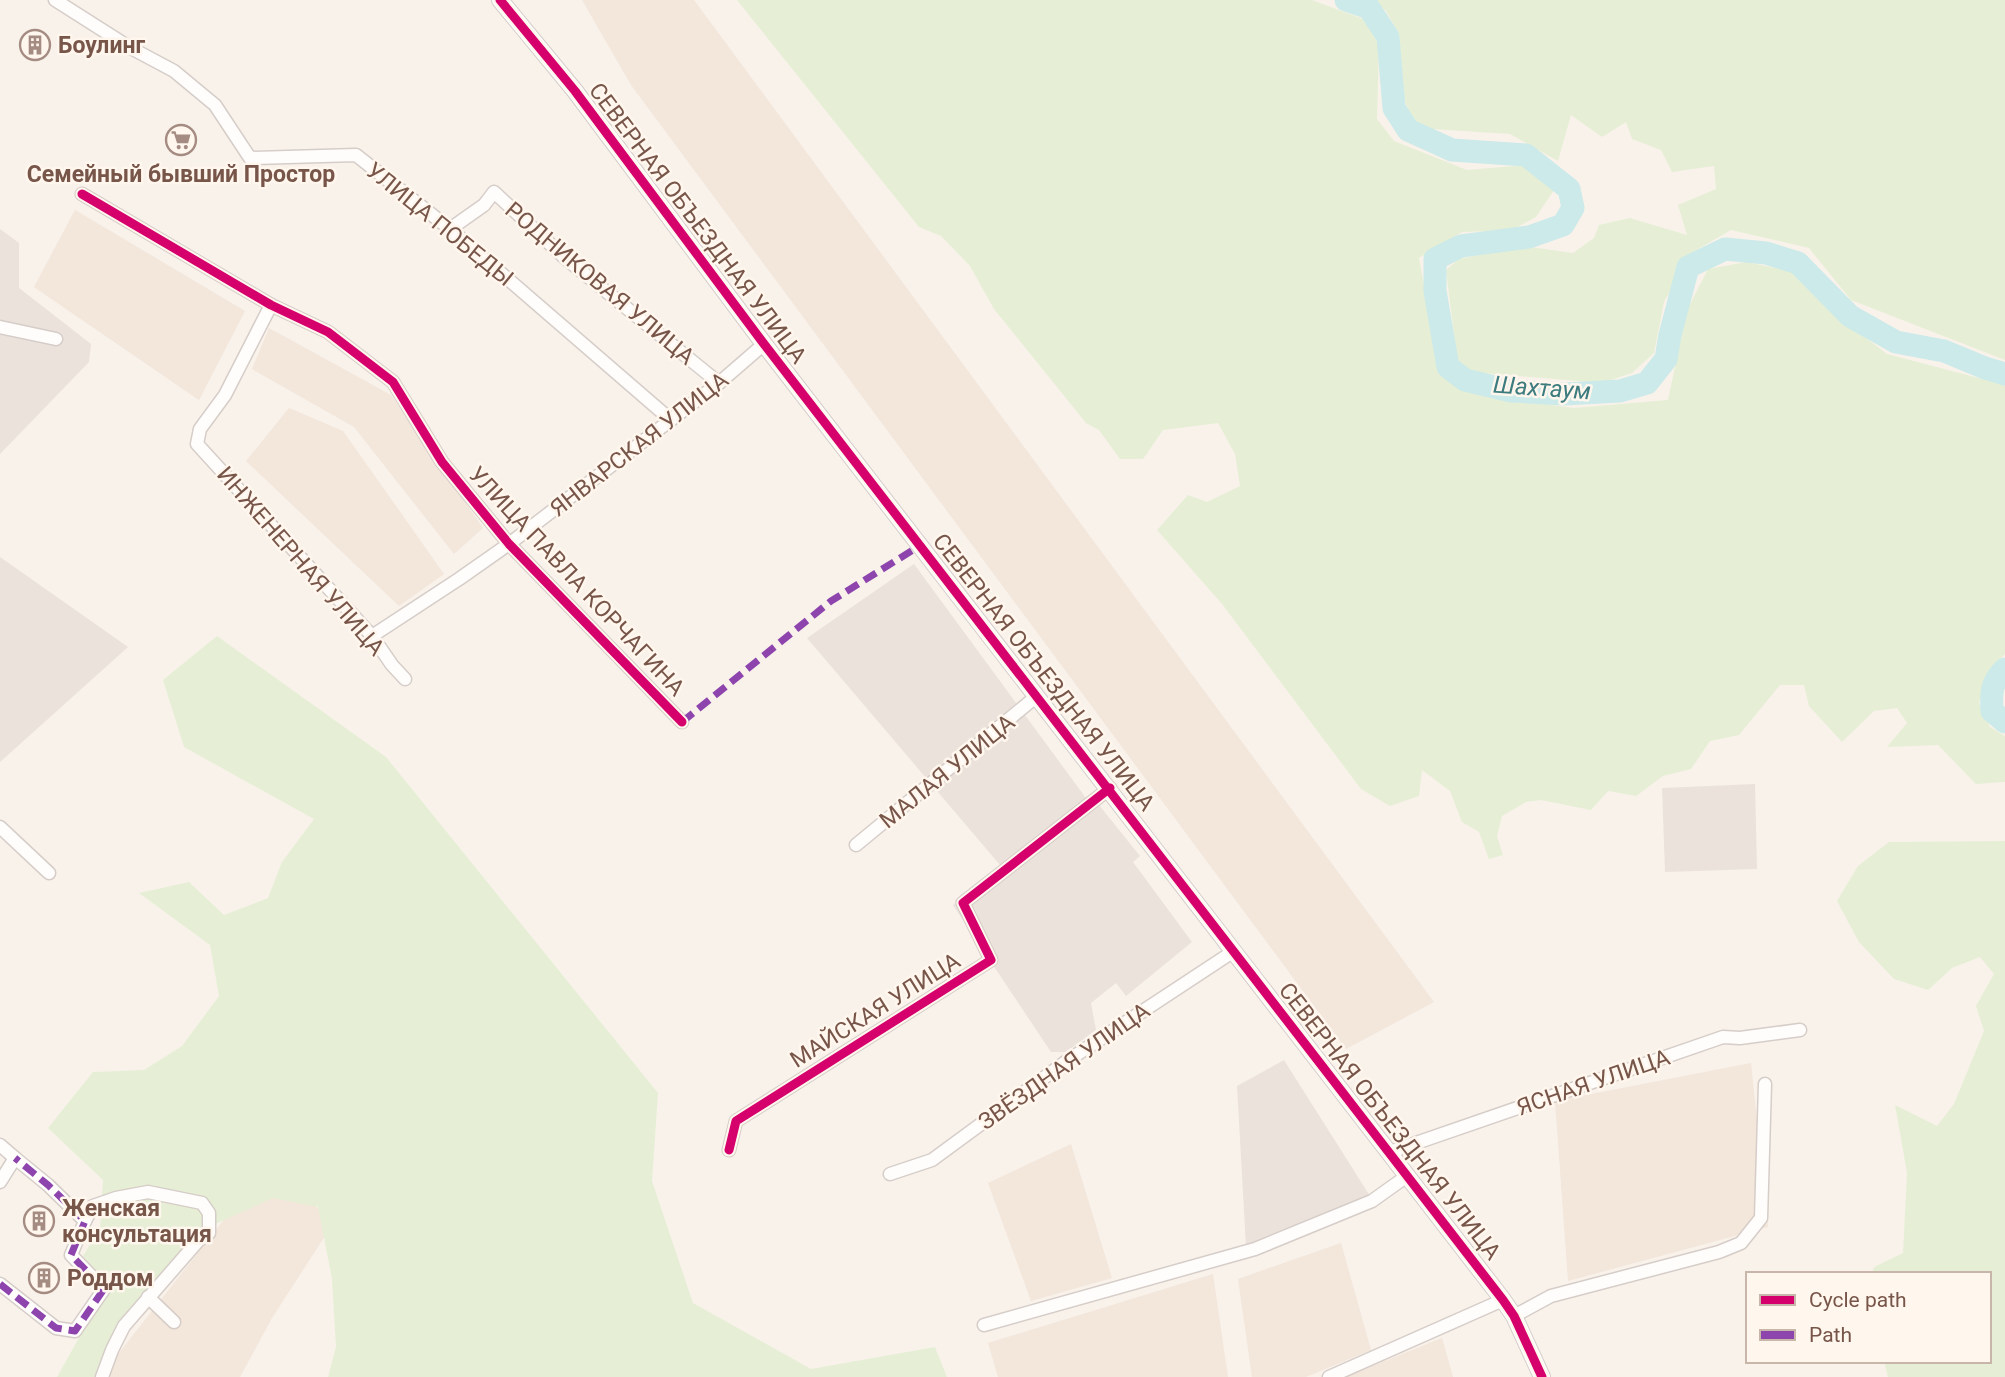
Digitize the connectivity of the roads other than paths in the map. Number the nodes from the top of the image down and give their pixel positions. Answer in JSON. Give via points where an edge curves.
{"nodes":[{"id":1,"x":55,"y":0,"type":"edge"},
{"id":2,"x":500,"y":0,"type":"edge"},
{"id":3,"x":82,"y":194,"type":"dead end"},
{"id":4,"x":450,"y":229,"type":"junction"},
{"id":5,"x":271,"y":305,"type":"junction"},
{"id":6,"x":0,"y":327,"type":"edge"},
{"id":7,"x":56,"y":339,"type":"dead end"},
{"id":8,"x":764,"y":344,"type":"junction"},
{"id":9,"x":719,"y":383,"type":"junction"},
{"id":10,"x":671,"y":420,"type":"junction"},
{"id":11,"x":509,"y":544,"type":"junction"},
{"id":12,"x":372,"y":636,"type":"junction"},
{"id":13,"x":405,"y":678,"type":"dead end"},
{"id":14,"x":1037,"y":696,"type":"junction"},
{"id":15,"x":682,"y":722,"type":"dead end"},
{"id":16,"x":1110,"y":788,"type":"junction"},
{"id":17,"x":0,"y":827,"type":"edge"},
{"id":18,"x":856,"y":845,"type":"dead end"},
{"id":19,"x":49,"y":873,"type":"dead end"},
{"id":20,"x":1234,"y":951,"type":"junction"},
{"id":21,"x":1800,"y":1030,"type":"dead end"},
{"id":22,"x":1765,"y":1084,"type":"dead end"},
{"id":23,"x":0,"y":1145,"type":"edge"},
{"id":24,"x":729,"y":1150,"type":"dead end"},
{"id":25,"x":1390,"y":1152,"type":"junction"},
{"id":26,"x":15,"y":1158,"type":"junction"},
{"id":27,"x":890,"y":1174,"type":"dead end"},
{"id":28,"x":1407,"y":1176,"type":"junction"},
{"id":29,"x":0,"y":1182,"type":"edge"},
{"id":30,"x":85,"y":1221,"type":"junction"},
{"id":31,"x":0,"y":1284,"type":"edge"},
{"id":32,"x":148,"y":1297,"type":"junction"},
{"id":33,"x":1503,"y":1300,"type":"junction"},
{"id":34,"x":1514,"y":1316,"type":"junction"},
{"id":35,"x":174,"y":1322,"type":"dead end"},
{"id":36,"x":984,"y":1325,"type":"dead end"},
{"id":37,"x":102,"y":1377,"type":"edge"},
{"id":38,"x":1329,"y":1377,"type":"edge"},
{"id":39,"x":1542,"y":1377,"type":"edge"}],
"edges":[{"from":1,"to":4,"type":"street","name":"УЛИЦА ПОБЕДЫ","via":[[174,71],[215,105],[250,158],[356,155]]},
{"from":2,"to":8,"type":"street","name":"СЕВЕРНАЯ ОБЪЕЗДНАЯ УЛИЦА","via":[[575,91]]},
{"from":3,"to":5,"type":"street","name":"УЛИЦА ПАВЛА КОРЧАГИНА"},
{"from":4,"to":9,"type":"street","name":"РОДНИКОВАЯ УЛИЦА","via":[[484,205],[494,192],[565,258]]},
{"from":4,"to":10,"type":"street","name":"УЛИЦА ПОБЕДЫ"},
{"from":5,"to":11,"type":"street","name":"УЛИЦА ПАВЛА КОРЧАГИНА","via":[[328,332],[393,383],[442,463]]},
{"from":5,"to":12,"type":"street","name":"ИНЖЕНЕРНАЯ УЛИЦА","via":[[225,395],[200,429],[197,444]]},
{"from":6,"to":7,"type":"street"},
{"from":8,"to":9,"type":"street","name":"ЯНВАРСКАЯ УЛИЦА"},
{"from":8,"to":14,"type":"street","name":"СЕВЕРНАЯ ОБЪЕЗДНАЯ УЛИЦА"},
{"from":9,"to":10,"type":"street","name":"ЯНВАРСКАЯ УЛИЦА"},
{"from":10,"to":11,"type":"street","name":"ЯНВАРСКАЯ УЛИЦА"},
{"from":11,"to":12,"type":"street","name":"ЯНВАРСКАЯ УЛИЦА"},
{"from":11,"to":15,"type":"street","name":"УЛИЦА ПАВЛА КОРЧАГИНА"},
{"from":12,"to":13,"type":"street","name":"ИНЖЕНЕРНАЯ УЛИЦА"},
{"from":14,"to":16,"type":"street","name":"СЕВЕРНАЯ ОБЪЕЗДНАЯ УЛИЦА"},
{"from":14,"to":18,"type":"street","name":"МАЛАЯ УЛИЦА"},
{"from":16,"to":20,"type":"street","name":"СЕВЕРНАЯ ОБЪЕЗДНАЯ УЛИЦА"},
{"from":16,"to":24,"type":"street","name":"МАЙСКАЯ УЛИЦА","via":[[963,903],[991,960],[736,1121]]},
{"from":17,"to":19,"type":"street"},
{"from":20,"to":25,"type":"street","name":"СЕВЕРНАЯ ОБЪЕЗДНАЯ УЛИЦА"},
{"from":20,"to":27,"type":"street","name":"ЗВЁЗДНАЯ УЛИЦА","via":[[1064,1063],[932,1160]]},
{"from":21,"to":25,"type":"street","name":"ЯСНАЯ УЛИЦА","via":[[1723,1037]]},
{"from":22,"to":34,"type":"street","via":[[1761,1218],[1741,1243],[1551,1296]]},
{"from":23,"to":26,"type":"street"},
{"from":25,"to":28,"type":"street","name":"СЕВЕРНАЯ ОБЪЕЗДНАЯ УЛИЦА"},
{"from":26,"to":29,"type":"street"},
{"from":26,"to":30,"type":"street"},
{"from":28,"to":33,"type":"street","name":"СЕВЕРНАЯ ОБЪЕЗДНАЯ УЛИЦА"},
{"from":28,"to":36,"type":"street","via":[[1372,1201],[1255,1249]]},
{"from":30,"to":31,"type":"street","via":[[71,1255],[104,1289],[75,1331],[56,1328]]},
{"from":30,"to":32,"type":"street","via":[[93,1206],[148,1192],[202,1203],[209,1213],[209,1233]]},
{"from":32,"to":35,"type":"street"},
{"from":32,"to":37,"type":"street","via":[[124,1326]]},
{"from":33,"to":34,"type":"street","name":"СЕВЕРНАЯ ОБЪЕЗДНАЯ УЛИЦА"},
{"from":33,"to":38,"type":"street"},
{"from":34,"to":39,"type":"street","name":"СЕВЕРНАЯ ОБЪЕЗДНАЯ УЛИЦА"}]}
